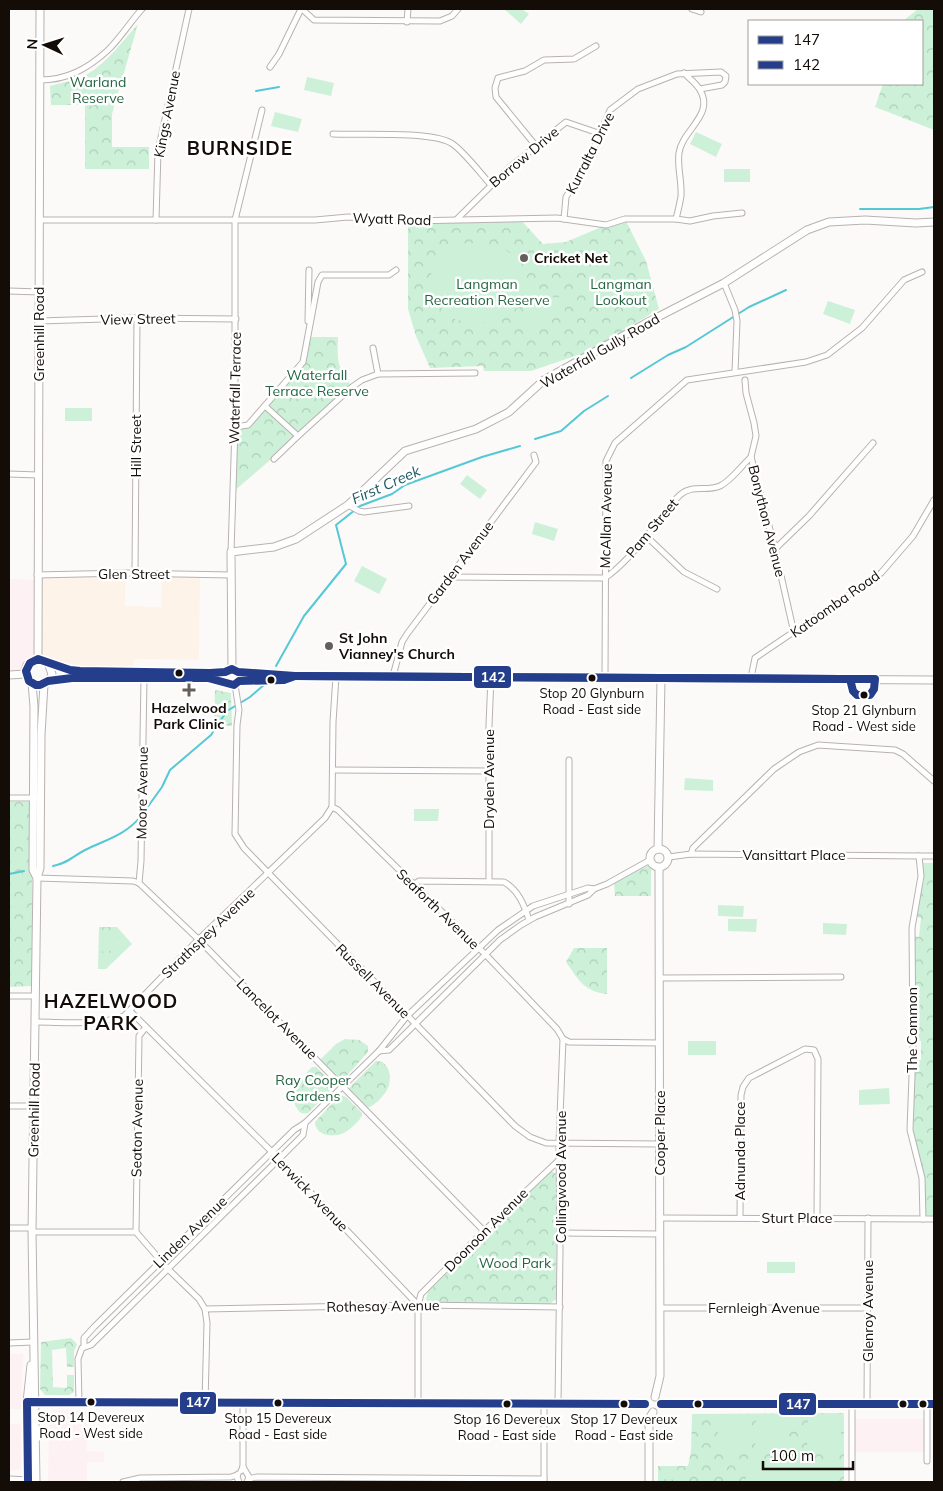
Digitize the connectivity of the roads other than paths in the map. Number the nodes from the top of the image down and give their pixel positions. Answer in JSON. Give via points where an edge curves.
{"nodes":[{"id":1,"x":40,"y":9,"type":"edge"},
{"id":2,"x":142,"y":9,"type":"edge"},
{"id":3,"x":189,"y":9,"type":"edge"},
{"id":4,"x":302,"y":9,"type":"edge"},
{"id":5,"x":408,"y":9,"type":"edge"},
{"id":6,"x":458,"y":9,"type":"edge"},
{"id":7,"x":692,"y":9,"type":"edge"},
{"id":8,"x":701,"y":12,"type":"dead end"},
{"id":9,"x":406,"y":22,"type":"junction"},
{"id":10,"x":596,"y":46,"type":"dead end"},
{"id":11,"x":270,"y":67,"type":"dead end"},
{"id":12,"x":684,"y":73,"type":"junction"},
{"id":13,"x":40,"y":80,"type":"junction"},
{"id":14,"x":700,"y":89,"type":"junction"},
{"id":15,"x":262,"y":110,"type":"dead end"},
{"id":16,"x":333,"y":134,"type":"dead end"},
{"id":17,"x":601,"y":134,"type":"junction"},
{"id":18,"x":536,"y":146,"type":"junction"},
{"id":19,"x":491,"y":185,"type":"junction"},
{"id":20,"x":742,"y":213,"type":"dead end"},
{"id":21,"x":564,"y":219,"type":"junction"},
{"id":22,"x":676,"y":219,"type":"junction"},
{"id":23,"x":40,"y":220,"type":"junction"},
{"id":24,"x":156,"y":220,"type":"junction"},
{"id":25,"x":235,"y":220,"type":"junction"},
{"id":26,"x":457,"y":220,"type":"junction"},
{"id":27,"x":934,"y":222,"type":"edge"},
{"id":28,"x":309,"y":270,"type":"dead end"},
{"id":29,"x":396,"y":270,"type":"dead end"},
{"id":30,"x":922,"y":272,"type":"dead end"},
{"id":31,"x":724,"y":283,"type":"junction"},
{"id":32,"x":9,"y":291,"type":"edge"},
{"id":33,"x":40,"y":292,"type":"junction"},
{"id":34,"x":137,"y":318,"type":"junction"},
{"id":35,"x":236,"y":319,"type":"junction"},
{"id":36,"x":39,"y":321,"type":"junction"},
{"id":37,"x":308,"y":337,"type":"junction"},
{"id":38,"x":373,"y":348,"type":"dead end"},
{"id":39,"x":735,"y":372,"type":"junction"},
{"id":40,"x":475,"y":373,"type":"dead end"},
{"id":41,"x":378,"y":374,"type":"junction"},
{"id":42,"x":746,"y":380,"type":"dead end"},
{"id":43,"x":265,"y":406,"type":"junction"},
{"id":44,"x":235,"y":427,"type":"junction"},
{"id":45,"x":298,"y":436,"type":"junction"},
{"id":46,"x":873,"y":443,"type":"dead end"},
{"id":47,"x":534,"y":455,"type":"dead end"},
{"id":48,"x":751,"y":457,"type":"junction"},
{"id":49,"x":274,"y":459,"type":"dead end"},
{"id":50,"x":9,"y":474,"type":"edge"},
{"id":51,"x":38,"y":476,"type":"junction"},
{"id":52,"x":934,"y":500,"type":"edge"},
{"id":53,"x":350,"y":506,"type":"junction"},
{"id":54,"x":409,"y":506,"type":"dead end"},
{"id":55,"x":646,"y":536,"type":"junction"},
{"id":56,"x":775,"y":548,"type":"junction"},
{"id":57,"x":231,"y":552,"type":"junction"},
{"id":58,"x":135,"y":574,"type":"junction"},
{"id":59,"x":38,"y":575,"type":"junction"},
{"id":60,"x":231,"y":575,"type":"junction"},
{"id":61,"x":449,"y":577,"type":"junction"},
{"id":62,"x":605,"y":578,"type":"junction"},
{"id":63,"x":717,"y":589,"type":"dead end"},
{"id":64,"x":794,"y":633,"type":"junction"},
{"id":65,"x":38,"y":659,"type":"junction"},
{"id":66,"x":48,"y":663,"type":"junction"},
{"id":67,"x":232,"y":671,"type":"junction"},
{"id":68,"x":9,"y":674,"type":"edge"},
{"id":69,"x":26,"y":674,"type":"junction"},
{"id":70,"x":144,"y":675,"type":"junction"},
{"id":71,"x":294,"y":676,"type":"junction"},
{"id":72,"x":336,"y":676,"type":"junction"},
{"id":73,"x":393,"y":676,"type":"junction"},
{"id":74,"x":491,"y":677,"type":"junction"},
{"id":75,"x":604,"y":677,"type":"junction"},
{"id":76,"x":661,"y":678,"type":"junction"},
{"id":77,"x":751,"y":678,"type":"junction"},
{"id":78,"x":933,"y":679,"type":"edge"},
{"id":79,"x":46,"y":682,"type":"junction"},
{"id":80,"x":32,"y":683,"type":"junction"},
{"id":81,"x":226,"y":683,"type":"junction"},
{"id":82,"x":237,"y":683,"type":"junction"},
{"id":83,"x":569,"y":760,"type":"dead end"},
{"id":84,"x":333,"y":770,"type":"junction"},
{"id":85,"x":490,"y":771,"type":"junction"},
{"id":86,"x":934,"y":780,"type":"edge"},
{"id":87,"x":9,"y":798,"type":"edge"},
{"id":88,"x":37,"y":798,"type":"junction"},
{"id":89,"x":332,"y":807,"type":"junction"},
{"id":90,"x":658,"y":849,"type":"junction"},
{"id":91,"x":692,"y":854,"type":"junction"},
{"id":92,"x":919,"y":856,"type":"junction"},
{"id":93,"x":934,"y":856,"type":"edge"},
{"id":94,"x":669,"y":857,"type":"junction"},
{"id":95,"x":650,"y":860,"type":"junction"},
{"id":96,"x":659,"y":868,"type":"junction"},
{"id":97,"x":268,"y":874,"type":"junction"},
{"id":98,"x":37,"y":878,"type":"junction"},
{"id":99,"x":489,"y":881,"type":"junction"},
{"id":100,"x":139,"y":883,"type":"junction"},
{"id":101,"x":413,"y":885,"type":"junction"},
{"id":102,"x":594,"y":890,"type":"junction"},
{"id":103,"x":568,"y":894,"type":"junction"},
{"id":104,"x":569,"y":904,"type":"junction"},
{"id":105,"x":526,"y":910,"type":"junction"},
{"id":106,"x":529,"y":920,"type":"junction"},
{"id":107,"x":198,"y":940,"type":"junction"},
{"id":108,"x":478,"y":947,"type":"junction"},
{"id":109,"x":486,"y":955,"type":"junction"},
{"id":110,"x":841,"y":977,"type":"dead end"},
{"id":111,"x":660,"y":978,"type":"junction"},
{"id":112,"x":9,"y":996,"type":"edge"},
{"id":113,"x":36,"y":996,"type":"junction"},
{"id":114,"x":130,"y":1011,"type":"junction"},
{"id":115,"x":407,"y":1016,"type":"junction"},
{"id":116,"x":36,"y":1022,"type":"junction"},
{"id":117,"x":414,"y":1023,"type":"junction"},
{"id":118,"x":146,"y":1027,"type":"junction"},
{"id":119,"x":563,"y":1039,"type":"junction"},
{"id":120,"x":660,"y":1043,"type":"junction"},
{"id":121,"x":379,"y":1051,"type":"junction"},
{"id":122,"x":342,"y":1086,"type":"junction"},
{"id":123,"x":9,"y":1106,"type":"edge"},
{"id":124,"x":34,"y":1106,"type":"junction"},
{"id":125,"x":305,"y":1123,"type":"junction"},
{"id":126,"x":560,"y":1143,"type":"junction"},
{"id":127,"x":659,"y":1144,"type":"junction"},
{"id":128,"x":272,"y":1152,"type":"junction"},
{"id":129,"x":279,"y":1159,"type":"junction"},
{"id":130,"x":559,"y":1160,"type":"junction"},
{"id":131,"x":661,"y":1218,"type":"junction"},
{"id":132,"x":740,"y":1218,"type":"junction"},
{"id":133,"x":817,"y":1218,"type":"junction"},
{"id":134,"x":868,"y":1218,"type":"junction"},
{"id":135,"x":923,"y":1219,"type":"junction"},
{"id":136,"x":934,"y":1219,"type":"edge"},
{"id":137,"x":9,"y":1228,"type":"edge"},
{"id":138,"x":32,"y":1230,"type":"junction"},
{"id":139,"x":484,"y":1231,"type":"junction"},
{"id":140,"x":136,"y":1232,"type":"junction"},
{"id":141,"x":560,"y":1233,"type":"junction"},
{"id":142,"x":660,"y":1234,"type":"junction"},
{"id":143,"x":161,"y":1261,"type":"junction"},
{"id":144,"x":168,"y":1269,"type":"junction"},
{"id":145,"x":418,"y":1305,"type":"junction"},
{"id":146,"x":560,"y":1307,"type":"junction"},
{"id":147,"x":660,"y":1308,"type":"junction"},
{"id":148,"x":868,"y":1308,"type":"junction"},
{"id":149,"x":205,"y":1309,"type":"junction"},
{"id":150,"x":100,"y":1320,"type":"junction"},
{"id":151,"x":107,"y":1328,"type":"junction"},
{"id":152,"x":9,"y":1342,"type":"edge"},
{"id":153,"x":33,"y":1342,"type":"junction"},
{"id":154,"x":84,"y":1347,"type":"junction"},
{"id":155,"x":655,"y":1397,"type":"junction"},
{"id":156,"x":27,"y":1402,"type":"junction"},
{"id":157,"x":36,"y":1402,"type":"junction"},
{"id":158,"x":79,"y":1402,"type":"junction"},
{"id":159,"x":205,"y":1403,"type":"junction"},
{"id":160,"x":244,"y":1403,"type":"junction"},
{"id":161,"x":418,"y":1403,"type":"junction"},
{"id":162,"x":544,"y":1404,"type":"junction"},
{"id":163,"x":558,"y":1404,"type":"junction"},
{"id":164,"x":646,"y":1404,"type":"junction"},
{"id":165,"x":661,"y":1404,"type":"junction"},
{"id":166,"x":852,"y":1404,"type":"junction"},
{"id":167,"x":868,"y":1404,"type":"junction"},
{"id":168,"x":930,"y":1404,"type":"edge"},
{"id":169,"x":653,"y":1412,"type":"junction"},
{"id":170,"x":927,"y":1461,"type":"dead end"},
{"id":171,"x":243,"y":1476,"type":"edge"},
{"id":172,"x":9,"y":1480,"type":"edge"},
{"id":173,"x":28,"y":1481,"type":"edge"},
{"id":174,"x":36,"y":1481,"type":"edge"},
{"id":175,"x":544,"y":1481,"type":"edge"},
{"id":176,"x":123,"y":1482,"type":"edge"},
{"id":177,"x":649,"y":1482,"type":"edge"},
{"id":178,"x":852,"y":1482,"type":"edge"}],
"edges":[{"from":1,"to":13,"type":"street","name":"Greenhill Road"},
{"from":2,"to":13,"type":"street","via":[[107,51],[76,73],[57,80]]},
{"from":3,"to":24,"type":"street","name":"Kings Avenue","via":[[158,151]]},
{"from":4,"to":9,"type":"street","via":[[314,20]]},
{"from":4,"to":11,"type":"street"},
{"from":5,"to":9,"type":"street"},
{"from":6,"to":9,"type":"street","via":[[440,21]]},
{"from":7,"to":8,"type":"street"},
{"from":10,"to":18,"type":"street","via":[[574,59],[544,60],[525,71],[498,78],[496,98]]},
{"from":12,"to":14,"type":"street"},
{"from":12,"to":14,"type":"street","name":"Kurralta Drive","via":[[721,72],[726,76],[722,85]]},
{"from":12,"to":17,"type":"street","name":"Kurralta Drive","via":[[638,89],[610,110]]},
{"from":13,"to":23,"type":"street","name":"Greenhill Road"},
{"from":14,"to":22,"type":"street","via":[[704,103],[702,114],[686,136],[679,153],[681,196]]},
{"from":15,"to":25,"type":"street","name":"Waterfall Terrace"},
{"from":16,"to":19,"type":"street","via":[[441,138],[453,144]]},
{"from":17,"to":18,"type":"street","name":"Borrow Drive","via":[[566,122]]},
{"from":17,"to":21,"type":"street","name":"Kurralta Drive","via":[[566,197]]},
{"from":18,"to":19,"type":"street","name":"Borrow Drive"},
{"from":19,"to":26,"type":"street","name":"Borrow Drive"},
{"from":20,"to":22,"type":"street","name":"Wyatt Road","via":[[690,221]]},
{"from":21,"to":22,"type":"street","name":"Wyatt Road","via":[[606,225],[625,219]]},
{"from":21,"to":26,"type":"street","name":"Wyatt Road"},
{"from":23,"to":24,"type":"street","name":"Wyatt Road"},
{"from":23,"to":33,"type":"street","name":"Greenhill Road"},
{"from":24,"to":25,"type":"street","name":"Wyatt Road"},
{"from":25,"to":26,"type":"street","name":"Wyatt Road","via":[[348,217]]},
{"from":25,"to":35,"type":"street","name":"Waterfall Terrace"},
{"from":27,"to":31,"type":"street","name":"Waterfall Gully Road","via":[[829,222],[807,230]]},
{"from":28,"to":37,"type":"street"},
{"from":29,"to":37,"type":"street","via":[[389,275],[322,275]]},
{"from":30,"to":39,"type":"street","name":"McAllan Avenue","via":[[904,280],[862,328],[827,355],[806,362]]},
{"from":31,"to":39,"type":"street","via":[[737,321]]},
{"from":31,"to":53,"type":"street","name":"Waterfall Gully Road","via":[[544,380],[510,412],[476,429],[405,451]]},
{"from":32,"to":33,"type":"street"},
{"from":33,"to":36,"type":"street","name":"Greenhill Road"},
{"from":34,"to":35,"type":"street","name":"View Street"},
{"from":34,"to":36,"type":"street","name":"View Street"},
{"from":34,"to":58,"type":"street","name":"Hill Street"},
{"from":35,"to":44,"type":"street","name":"Waterfall Terrace"},
{"from":36,"to":51,"type":"street","name":"Greenhill Road"},
{"from":37,"to":43,"type":"street","via":[[303,362]]},
{"from":38,"to":41,"type":"street"},
{"from":39,"to":62,"type":"street","name":"McAllan Avenue","via":[[687,380],[615,443],[606,461]]},
{"from":40,"to":41,"type":"street"},
{"from":41,"to":45,"type":"street","via":[[352,386]]},
{"from":42,"to":48,"type":"street","name":"Bonython Avenue","via":[[756,436]]},
{"from":43,"to":44,"type":"street","via":[[248,425]]},
{"from":43,"to":45,"type":"street"},
{"from":44,"to":57,"type":"street","name":"Waterfall Terrace"},
{"from":45,"to":49,"type":"street"},
{"from":46,"to":56,"type":"street","via":[[809,516]]},
{"from":47,"to":61,"type":"street","name":"Garden Avenue","via":[[536,462]]},
{"from":48,"to":55,"type":"street","name":"Pam Street","via":[[721,486],[688,490],[680,495]]},
{"from":48,"to":56,"type":"street","name":"Bonython Avenue"},
{"from":50,"to":51,"type":"street"},
{"from":51,"to":59,"type":"street","name":"Greenhill Road"},
{"from":52,"to":64,"type":"street","name":"Katoomba Road","via":[[913,536],[881,573]]},
{"from":53,"to":54,"type":"street","via":[[364,512]]},
{"from":53,"to":57,"type":"street","name":"Waterfall Gully Road","via":[[296,539],[274,547]]},
{"from":55,"to":62,"type":"street","name":"Pam Street"},
{"from":55,"to":63,"type":"street","via":[[684,572]]},
{"from":56,"to":64,"type":"street","name":"Bonython Avenue"},
{"from":57,"to":60,"type":"street","name":"Waterfall Terrace"},
{"from":58,"to":59,"type":"street","name":"Glen Street"},
{"from":58,"to":60,"type":"street","name":"Glen Street"},
{"from":59,"to":65,"type":"street","name":"Greenhill Road"},
{"from":60,"to":67,"type":"street","name":"Waterfall Terrace"},
{"from":61,"to":62,"type":"street"},
{"from":61,"to":73,"type":"street","name":"Garden Avenue","via":[[402,642]]},
{"from":62,"to":75,"type":"street","name":"McAllan Avenue"},
{"from":64,"to":77,"type":"street","name":"Katoomba Road","via":[[755,658]]},
{"from":65,"to":66,"type":"street"},
{"from":65,"to":69,"type":"street","via":[[28,665]]},
{"from":66,"to":70,"type":"street","via":[[70,670]]},
{"from":66,"to":79,"type":"street","via":[[52,670]]},
{"from":67,"to":70,"type":"street"},
{"from":67,"to":71,"type":"street"},
{"from":67,"to":81,"type":"street","via":[[224,678]]},
{"from":67,"to":82,"type":"street","via":[[240,677]]},
{"from":68,"to":69,"type":"street"},
{"from":69,"to":80,"type":"street"},
{"from":70,"to":79,"type":"street"},
{"from":70,"to":81,"type":"street","via":[[208,678]]},
{"from":70,"to":100,"type":"street","name":"Moore Avenue"},
{"from":71,"to":72,"type":"street"},
{"from":71,"to":82,"type":"street","via":[[284,680]]},
{"from":72,"to":73,"type":"street"},
{"from":72,"to":84,"type":"street"},
{"from":73,"to":74,"type":"street"},
{"from":74,"to":75,"type":"street"},
{"from":74,"to":85,"type":"street","name":"Dryden Avenue"},
{"from":75,"to":76,"type":"street"},
{"from":76,"to":77,"type":"street"},
{"from":76,"to":90,"type":"street"},
{"from":77,"to":78,"type":"street"},
{"from":79,"to":80,"type":"street"},
{"from":79,"to":88,"type":"street","name":"Greenhill Road"},
{"from":80,"to":88,"type":"street","name":"Greenhill Road"},
{"from":81,"to":82,"type":"street"},
{"from":82,"to":97,"type":"street","name":"Russell Avenue","via":[[235,834]]},
{"from":83,"to":103,"type":"street"},
{"from":84,"to":85,"type":"street"},
{"from":84,"to":89,"type":"street"},
{"from":85,"to":99,"type":"street","name":"Dryden Avenue"},
{"from":86,"to":91,"type":"street","via":[[895,750],[818,745],[774,769],[693,848]]},
{"from":87,"to":88,"type":"street"},
{"from":88,"to":98,"type":"street","name":"Greenhill Road","via":[[40,868]]},
{"from":89,"to":97,"type":"street","name":"Strathspey Avenue","via":[[325,818]]},
{"from":89,"to":101,"type":"street","name":"Seaforth Avenue"},
{"from":90,"to":94,"type":"street","via":[[665,850]]},
{"from":90,"to":95,"type":"street","via":[[651,854]]},
{"from":91,"to":92,"type":"street","name":"Vansittart Place"},
{"from":91,"to":94,"type":"street","name":"Vansittart Place"},
{"from":92,"to":93,"type":"street"},
{"from":92,"to":135,"type":"street","name":"The Common","via":[[921,876],[912,928],[910,1130],[922,1178]]},
{"from":94,"to":96,"type":"street","via":[[667,864]]},
{"from":95,"to":96,"type":"street"},
{"from":95,"to":102,"type":"street","name":"Linden Avenue"},
{"from":96,"to":111,"type":"street","name":"Cooper Place"},
{"from":97,"to":107,"type":"street","name":"Strathspey Avenue"},
{"from":97,"to":115,"type":"street","name":"Russell Avenue"},
{"from":98,"to":100,"type":"street"},
{"from":98,"to":113,"type":"street","name":"Greenhill Road"},
{"from":99,"to":101,"type":"street","via":[[419,881]]},
{"from":99,"to":105,"type":"street","via":[[504,882],[512,887]]},
{"from":100,"to":107,"type":"street","name":"Lancelot Avenue"},
{"from":101,"to":108,"type":"street","name":"Seaforth Avenue"},
{"from":102,"to":103,"type":"street","name":"Linden Avenue","via":[[588,888]]},
{"from":102,"to":104,"type":"street","name":"Linden Avenue"},
{"from":103,"to":104,"type":"street"},
{"from":103,"to":105,"type":"street","name":"Linden Avenue"},
{"from":104,"to":106,"type":"street","name":"Linden Avenue"},
{"from":105,"to":106,"type":"street"},
{"from":105,"to":108,"type":"street","name":"Linden Avenue"},
{"from":106,"to":109,"type":"street","name":"Linden Avenue","via":[[500,940]]},
{"from":107,"to":114,"type":"street","name":"Strathspey Avenue"},
{"from":107,"to":122,"type":"street","name":"Lancelot Avenue"},
{"from":108,"to":109,"type":"street","name":"Seaforth Avenue"},
{"from":108,"to":115,"type":"street","name":"Linden Avenue"},
{"from":109,"to":117,"type":"street","name":"Linden Avenue"},
{"from":109,"to":119,"type":"street","name":"Seaforth Avenue"},
{"from":110,"to":111,"type":"street"},
{"from":111,"to":120,"type":"street","name":"Cooper Place"},
{"from":112,"to":113,"type":"street"},
{"from":113,"to":116,"type":"street","name":"Greenhill Road"},
{"from":114,"to":116,"type":"street","name":"Strathspey Avenue","via":[[113,1020],[97,1022]]},
{"from":114,"to":118,"type":"street","name":"Lerwick Avenue"},
{"from":115,"to":117,"type":"street","name":"Russell Avenue"},
{"from":115,"to":121,"type":"street","name":"Linden Avenue"},
{"from":116,"to":124,"type":"street","name":"Greenhill Road"},
{"from":117,"to":121,"type":"street","name":"Linden Avenue","via":[[389,1050]]},
{"from":117,"to":126,"type":"street","name":"Russell Avenue","via":[[515,1126],[530,1137],[546,1143]]},
{"from":118,"to":128,"type":"street","name":"Lerwick Avenue"},
{"from":118,"to":140,"type":"street","name":"Seaton Avenue","via":[[139,1036]]},
{"from":119,"to":120,"type":"street","via":[[568,1042]]},
{"from":119,"to":126,"type":"street","name":"Collingwood Avenue"},
{"from":120,"to":127,"type":"street","name":"Cooper Place"},
{"from":121,"to":122,"type":"street","name":"Linden Avenue"},
{"from":122,"to":125,"type":"street","name":"Linden Avenue"},
{"from":122,"to":139,"type":"street","name":"Lancelot Avenue"},
{"from":123,"to":124,"type":"street"},
{"from":124,"to":138,"type":"street","name":"Greenhill Road"},
{"from":125,"to":128,"type":"street","name":"Linden Avenue"},
{"from":125,"to":129,"type":"street","name":"Linden Avenue","via":[[302,1135]]},
{"from":126,"to":127,"type":"street","name":"Russell Avenue"},
{"from":126,"to":130,"type":"street","name":"Collingwood Avenue"},
{"from":127,"to":131,"type":"street","name":"Cooper Place"},
{"from":128,"to":129,"type":"street","name":"Lerwick Avenue"},
{"from":128,"to":143,"type":"street","name":"Linden Avenue"},
{"from":129,"to":144,"type":"street","name":"Linden Avenue"},
{"from":129,"to":145,"type":"street","name":"Lerwick Avenue"},
{"from":130,"to":139,"type":"street","name":"Doonoon Avenue"},
{"from":130,"to":141,"type":"street","name":"Collingwood Avenue"},
{"from":131,"to":132,"type":"street","name":"Sturt Place"},
{"from":131,"to":142,"type":"street","name":"Cooper Place"},
{"from":132,"to":133,"type":"street","name":"Sturt Place"},
{"from":132,"to":133,"type":"street","name":"Adnunda Place","via":[[740,1095],[743,1087],[750,1078],[805,1049],[814,1050],[818,1058]]},
{"from":133,"to":134,"type":"street","name":"Sturt Place"},
{"from":134,"to":135,"type":"street","name":"Sturt Place"},
{"from":134,"to":148,"type":"street","name":"Glenroy Avenue"},
{"from":135,"to":136,"type":"street","name":"Sturt Place"},
{"from":137,"to":138,"type":"street"},
{"from":138,"to":140,"type":"street"},
{"from":138,"to":153,"type":"street","name":"Greenhill Road"},
{"from":139,"to":145,"type":"street","name":"Doonoon Avenue","via":[[421,1294]]},
{"from":140,"to":143,"type":"street"},
{"from":141,"to":142,"type":"street"},
{"from":141,"to":146,"type":"street","name":"Collingwood Avenue"},
{"from":142,"to":147,"type":"street","name":"Cooper Place"},
{"from":143,"to":144,"type":"street"},
{"from":143,"to":150,"type":"street","name":"Linden Avenue"},
{"from":144,"to":149,"type":"street"},
{"from":144,"to":151,"type":"street","name":"Linden Avenue"},
{"from":145,"to":146,"type":"street","name":"Rothesay Avenue"},
{"from":145,"to":149,"type":"street","name":"Rothesay Avenue"},
{"from":145,"to":161,"type":"street"},
{"from":146,"to":163,"type":"street","name":"Collingwood Avenue"},
{"from":147,"to":148,"type":"street","name":"Fernleigh Avenue"},
{"from":147,"to":155,"type":"street","name":"Cooper Place","via":[[660,1376]]},
{"from":148,"to":167,"type":"street","name":"Glenroy Avenue"},
{"from":149,"to":159,"type":"street","via":[[208,1323]]},
{"from":150,"to":151,"type":"street"},
{"from":150,"to":154,"type":"street","name":"Linden Avenue","via":[[84,1338]]},
{"from":151,"to":154,"type":"street","name":"Linden Avenue","via":[[91,1345]]},
{"from":152,"to":153,"type":"street"},
{"from":153,"to":156,"type":"street","name":"Greenhill Road"},
{"from":153,"to":157,"type":"street","name":"Greenhill Road"},
{"from":154,"to":158,"type":"street","name":"Linden Avenue","via":[[78,1360]]},
{"from":155,"to":164,"type":"street","via":[[648,1398]]},
{"from":155,"to":165,"type":"street"},
{"from":156,"to":157,"type":"street"},
{"from":156,"to":173,"type":"street","name":"Greenhill Road"},
{"from":157,"to":158,"type":"street"},
{"from":157,"to":174,"type":"street","name":"Greenhill Road"},
{"from":158,"to":159,"type":"street"},
{"from":159,"to":160,"type":"street"},
{"from":160,"to":161,"type":"street"},
{"from":160,"to":171,"type":"street"},
{"from":161,"to":162,"type":"street"},
{"from":162,"to":163,"type":"street"},
{"from":162,"to":175,"type":"street"},
{"from":163,"to":164,"type":"street"},
{"from":164,"to":169,"type":"street"},
{"from":165,"to":166,"type":"street"},
{"from":165,"to":169,"type":"street","via":[[659,1410]]},
{"from":166,"to":167,"type":"street"},
{"from":166,"to":178,"type":"street"},
{"from":167,"to":168,"type":"street"},
{"from":168,"to":170,"type":"street"},
{"from":169,"to":177,"type":"street","via":[[650,1419]]},
{"from":171,"to":175,"type":"street"},
{"from":171,"to":176,"type":"street","via":[[140,1478]]},
{"from":172,"to":173,"type":"street"},
{"from":173,"to":174,"type":"street"}]}
